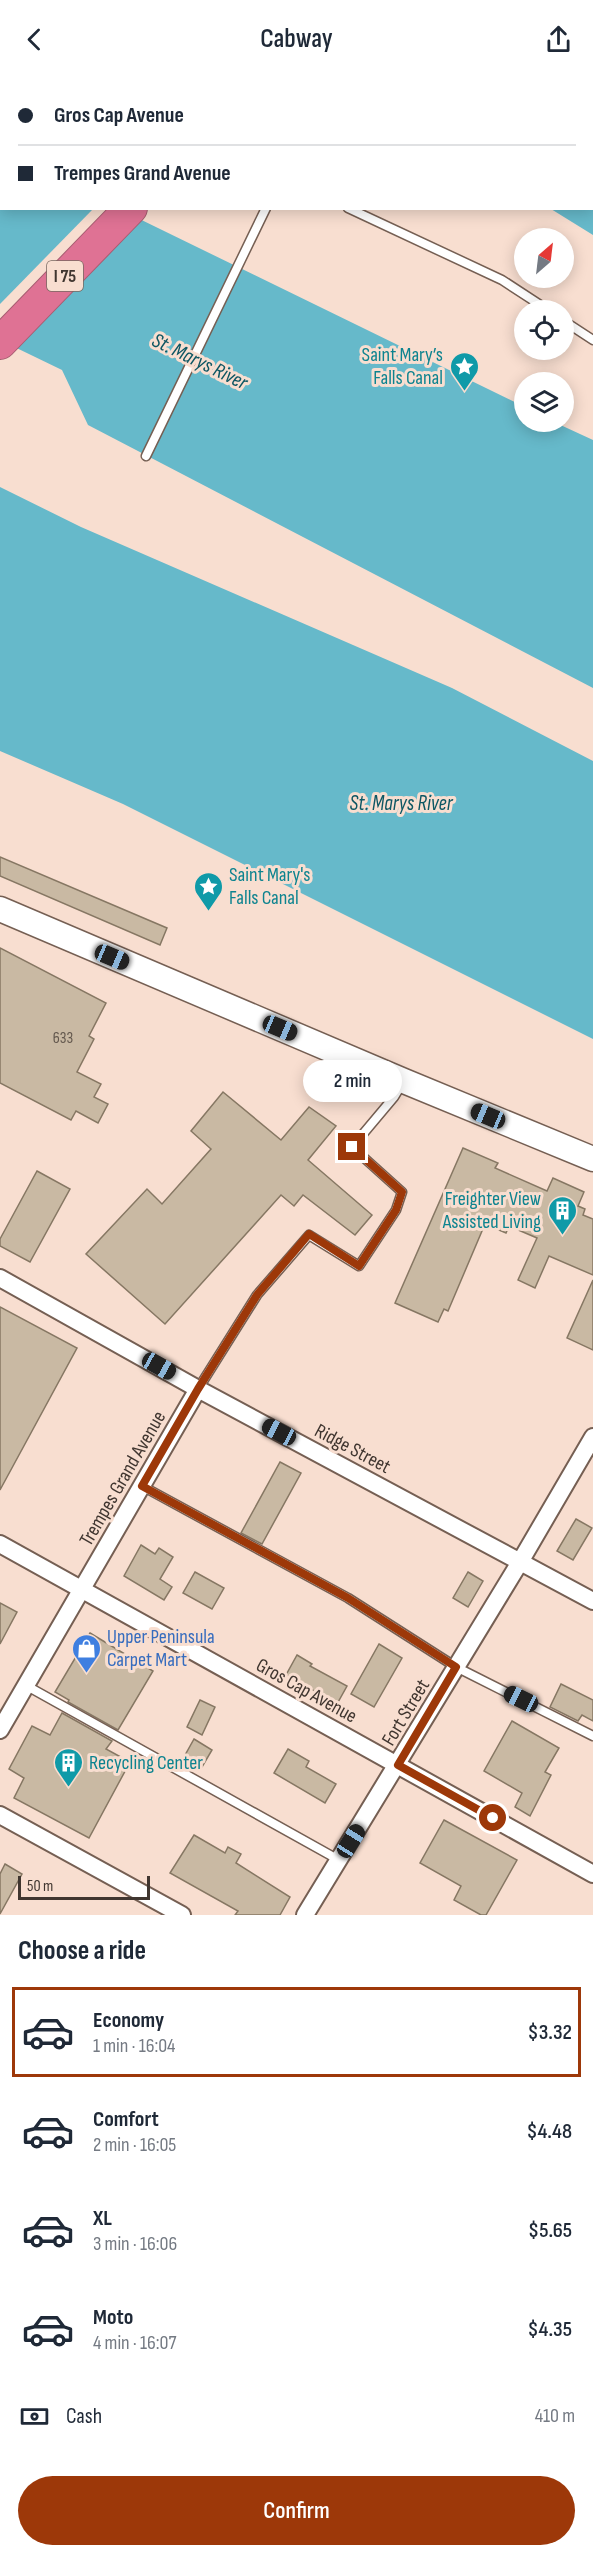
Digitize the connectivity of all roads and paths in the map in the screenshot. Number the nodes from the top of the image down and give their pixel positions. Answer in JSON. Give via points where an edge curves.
{"nodes":[{"id":1,"x":129,"y":210,"type":"edge"},
{"id":2,"x":265,"y":210,"type":"edge"},
{"id":3,"x":352,"y":210,"type":"edge"},
{"id":4,"x":533,"y":300,"type":"edge"},
{"id":5,"x":574,"y":328,"type":"edge"},
{"id":6,"x":593,"y":340,"type":"edge"},
{"id":7,"x":0,"y":343,"type":"edge"},
{"id":8,"x":146,"y":456,"type":"dead end"},
{"id":9,"x":0,"y":909,"type":"edge"},
{"id":10,"x":404,"y":1081,"type":"junction"},
{"id":11,"x":593,"y":1159,"type":"edge"},
{"id":12,"x":0,"y":1278,"type":"edge"},
{"id":13,"x":198,"y":1389,"type":"junction"},
{"id":14,"x":593,"y":1437,"type":"edge"},
{"id":15,"x":142,"y":1486,"type":"junction"},
{"id":16,"x":0,"y":1544,"type":"edge"},
{"id":17,"x":520,"y":1562,"type":"junction"},
{"id":18,"x":82,"y":1589,"type":"junction"},
{"id":19,"x":593,"y":1601,"type":"edge"},
{"id":20,"x":456,"y":1667,"type":"junction"},
{"id":21,"x":27,"y":1686,"type":"junction"},
{"id":22,"x":0,"y":1730,"type":"edge"},
{"id":23,"x":593,"y":1736,"type":"edge"},
{"id":24,"x":398,"y":1765,"type":"junction"},
{"id":25,"x":0,"y":1815,"type":"edge"},
{"id":26,"x":339,"y":1860,"type":"junction"},
{"id":27,"x":593,"y":1874,"type":"edge"},
{"id":28,"x":182,"y":1915,"type":"edge"},
{"id":29,"x":305,"y":1915,"type":"edge"}],
"edges":[{"from":1,"to":7,"type":"highway","number":"I 75"},
{"from":2,"to":8,"type":"lane"},
{"from":3,"to":4,"type":"lane","via":[[502,280]]},
{"from":5,"to":6,"type":"lane"},
{"from":9,"to":10,"type":"street"},
{"from":10,"to":11,"type":"street"},
{"from":10,"to":13,"type":"lane","name":"Trempes Grand Avenue","via":[[352,1147],[402,1192],[396,1210],[359,1266],[309,1234],[257,1295]]},
{"from":12,"to":13,"type":"street","name":"Ridge Street"},
{"from":13,"to":15,"type":"street","name":"Trempes Grand Avenue"},
{"from":13,"to":17,"type":"street","name":"Ridge Street"},
{"from":14,"to":17,"type":"street","name":"Fort Street"},
{"from":15,"to":18,"type":"street","name":"Trempes Grand Avenue"},
{"from":15,"to":20,"type":"lane","via":[[348,1598]]},
{"from":16,"to":18,"type":"street","name":"Gros Cap Avenue"},
{"from":17,"to":19,"type":"street","name":"Ridge Street"},
{"from":17,"to":20,"type":"street","name":"Fort Street"},
{"from":18,"to":21,"type":"street","name":"Trempes Grand Avenue"},
{"from":18,"to":24,"type":"street","name":"Gros Cap Avenue"},
{"from":20,"to":23,"type":"lane"},
{"from":20,"to":24,"type":"street","name":"Fort Street"},
{"from":21,"to":22,"type":"street","name":"Trempes Grand Avenue"},
{"from":21,"to":26,"type":"lane"},
{"from":24,"to":26,"type":"street","name":"Fort Street"},
{"from":24,"to":27,"type":"street","name":"Gros Cap Avenue"},
{"from":25,"to":28,"type":"street"},
{"from":26,"to":29,"type":"street","name":"Fort Street"}]}
